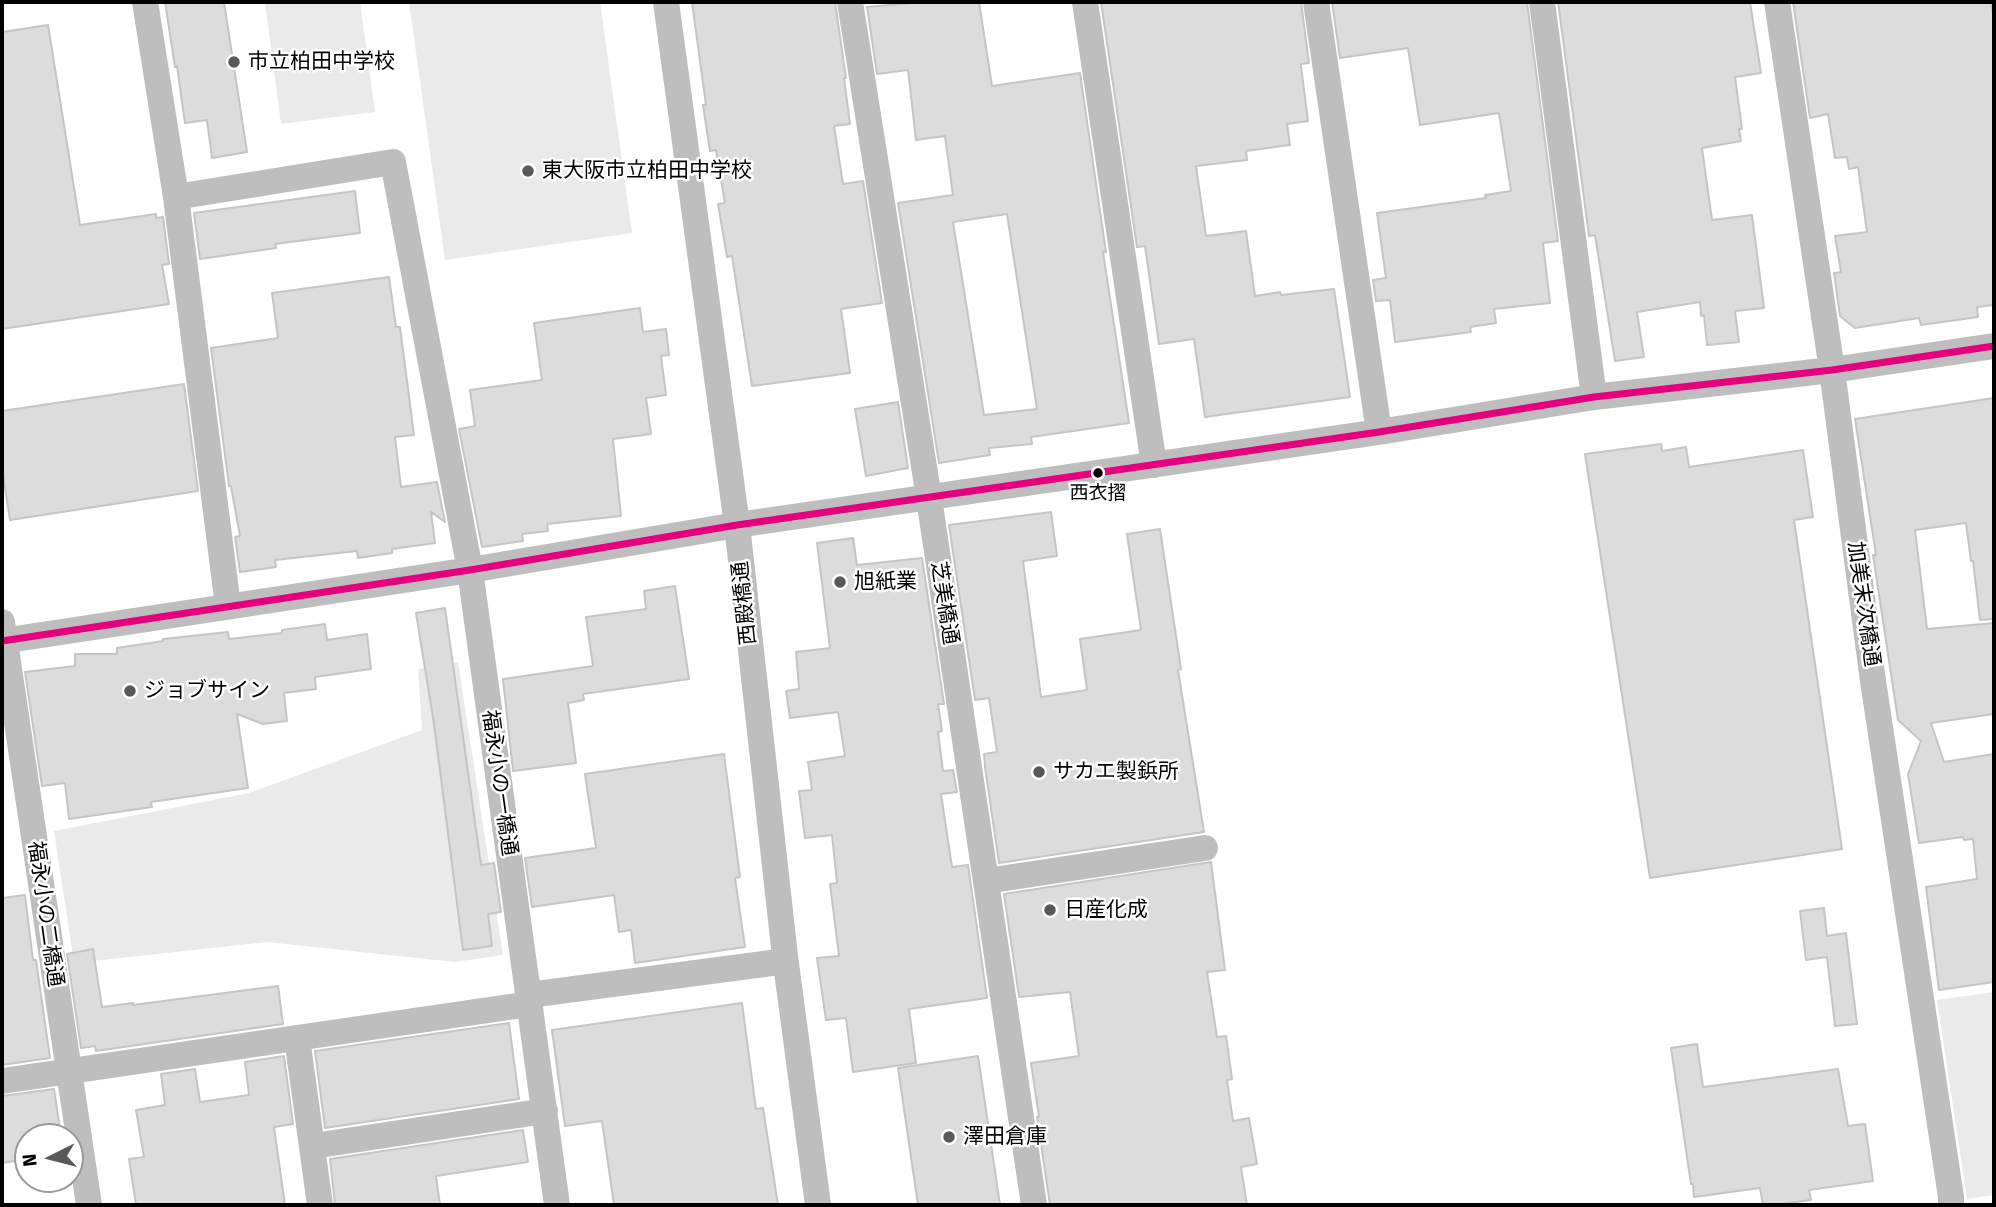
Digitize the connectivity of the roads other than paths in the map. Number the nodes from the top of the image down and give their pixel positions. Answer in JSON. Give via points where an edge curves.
{"nodes":[{"id":1,"x":145,"y":2,"type":"edge"},
{"id":2,"x":666,"y":2,"type":"edge"},
{"id":3,"x":850,"y":2,"type":"edge"},
{"id":4,"x":1085,"y":2,"type":"edge"},
{"id":5,"x":1316,"y":2,"type":"edge"},
{"id":6,"x":1542,"y":2,"type":"edge"},
{"id":7,"x":1777,"y":2,"type":"edge"},
{"id":8,"x":176,"y":197,"type":"junction"},
{"id":9,"x":1994,"y":346,"type":"edge"},
{"id":10,"x":1832,"y":370,"type":"junction"},
{"id":11,"x":1594,"y":397,"type":"junction"},
{"id":12,"x":1379,"y":432,"type":"junction"},
{"id":13,"x":1154,"y":465,"type":"junction"},
{"id":14,"x":929,"y":498,"type":"junction"},
{"id":15,"x":737,"y":525,"type":"junction"},
{"id":16,"x":470,"y":570,"type":"junction"},
{"id":17,"x":228,"y":607,"type":"junction"},
{"id":18,"x":3,"y":634,"type":"edge"},
{"id":19,"x":1205,"y":848,"type":"dead end"},
{"id":20,"x":986,"y":881,"type":"junction"},
{"id":21,"x":785,"y":956,"type":"junction"},
{"id":22,"x":530,"y":1000,"type":"junction"},
{"id":23,"x":297,"y":1038,"type":"junction"},
{"id":24,"x":69,"y":1071,"type":"junction"},
{"id":25,"x":2,"y":1081,"type":"edge"},
{"id":26,"x":545,"y":1111,"type":"junction"},
{"id":27,"x":313,"y":1146,"type":"junction"},
{"id":28,"x":1951,"y":1201,"type":"edge"},
{"id":29,"x":89,"y":1205,"type":"edge"},
{"id":30,"x":320,"y":1205,"type":"edge"},
{"id":31,"x":558,"y":1205,"type":"edge"},
{"id":32,"x":818,"y":1205,"type":"edge"},
{"id":33,"x":1034,"y":1205,"type":"edge"}],
"edges":[{"from":1,"to":8,"type":"street"},
{"from":2,"to":15,"type":"street","name":"西殿橋通"},
{"from":3,"to":14,"type":"street","name":"芝美橋通"},
{"from":4,"to":13,"type":"street"},
{"from":5,"to":12,"type":"street"},
{"from":6,"to":11,"type":"street"},
{"from":7,"to":10,"type":"street","name":"加美末次橋通"},
{"from":8,"to":16,"type":"street","name":"福永小の一橋通","via":[[393,162]]},
{"from":8,"to":17,"type":"street"},
{"from":9,"to":10,"type":"street"},
{"from":10,"to":11,"type":"street"},
{"from":10,"to":28,"type":"street","name":"加美末次橋通","via":[[1875,695]]},
{"from":11,"to":12,"type":"street"},
{"from":12,"to":13,"type":"street"},
{"from":13,"to":14,"type":"street"},
{"from":14,"to":15,"type":"street"},
{"from":14,"to":20,"type":"street","name":"芝美橋通"},
{"from":15,"to":16,"type":"street"},
{"from":15,"to":21,"type":"street","name":"西殿橋通"},
{"from":16,"to":17,"type":"street"},
{"from":16,"to":22,"type":"street","name":"福永小の一橋通"},
{"from":17,"to":18,"type":"street"},
{"from":18,"to":24,"type":"street","name":"福永小の二橋通"},
{"from":19,"to":20,"type":"street"},
{"from":20,"to":33,"type":"street","name":"芝美橋通"},
{"from":21,"to":22,"type":"street","via":[[779,962]]},
{"from":21,"to":32,"type":"street","name":"西殿橋通"},
{"from":22,"to":23,"type":"street"},
{"from":22,"to":26,"type":"street","name":"福永小の一橋通"},
{"from":23,"to":24,"type":"street"},
{"from":23,"to":27,"type":"street"},
{"from":24,"to":25,"type":"street"},
{"from":24,"to":29,"type":"street","name":"福永小の二橋通"},
{"from":26,"to":27,"type":"street"},
{"from":26,"to":31,"type":"street","name":"福永小の一橋通"},
{"from":27,"to":30,"type":"street"}]}
